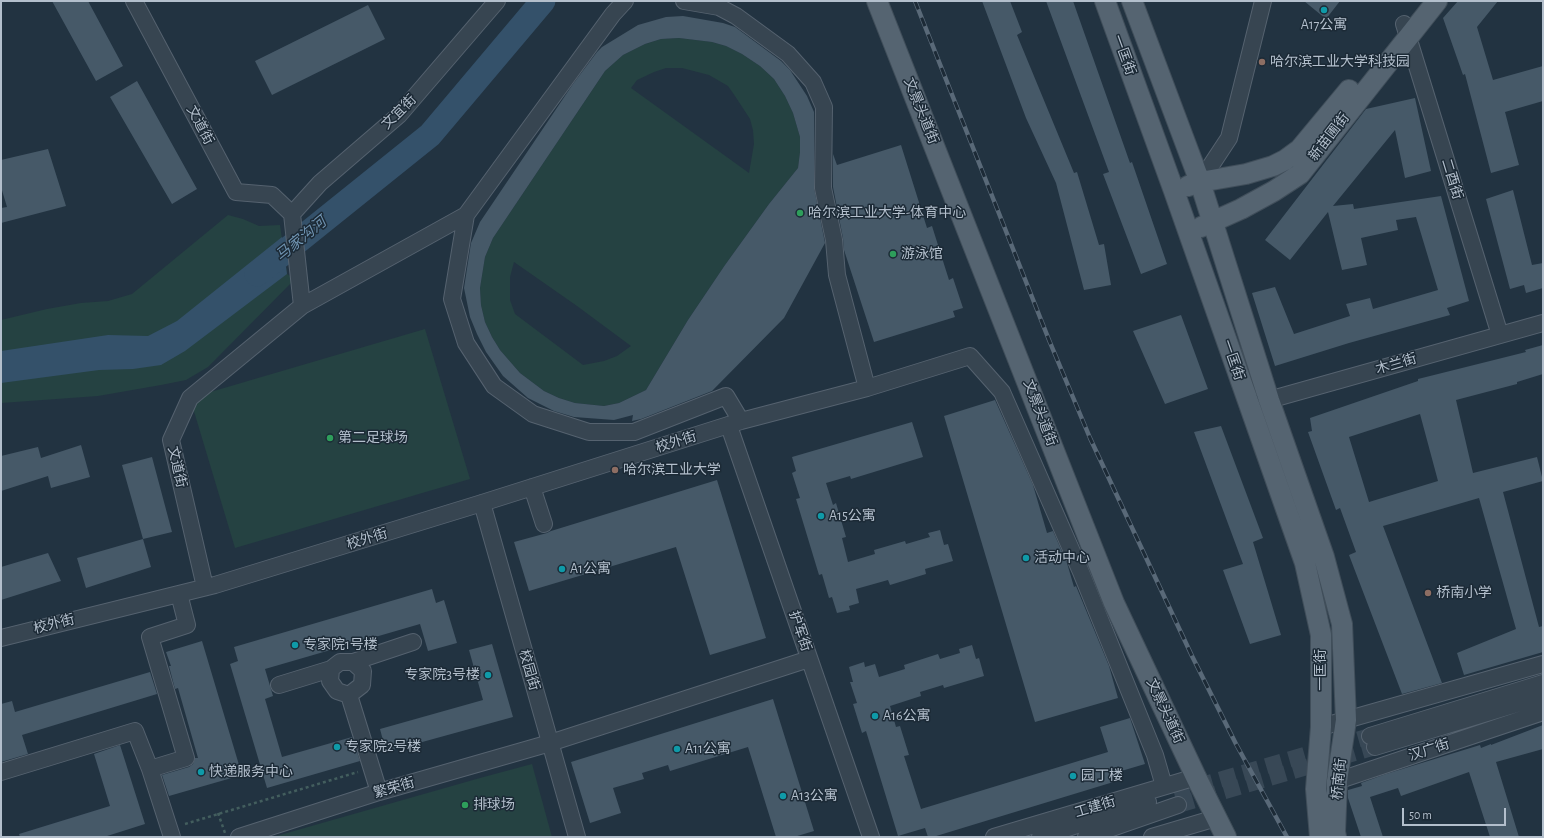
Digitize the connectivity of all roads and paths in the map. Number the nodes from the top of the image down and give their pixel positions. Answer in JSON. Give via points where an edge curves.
{"nodes":[{"id":1,"x":134,"y":1,"type":"edge"},
{"id":2,"x":497,"y":1,"type":"edge"},
{"id":3,"x":638,"y":1,"type":"edge"},
{"id":4,"x":684,"y":1,"type":"edge"},
{"id":5,"x":877,"y":1,"type":"edge"},
{"id":6,"x":1105,"y":1,"type":"edge"},
{"id":7,"x":1132,"y":1,"type":"edge"},
{"id":8,"x":1263,"y":1,"type":"edge"},
{"id":9,"x":1422,"y":1,"type":"edge"},
{"id":10,"x":1437,"y":1,"type":"edge"},
{"id":11,"x":623,"y":2,"type":"edge"},
{"id":12,"x":717,"y":4,"type":"edge"},
{"id":13,"x":1406,"y":30,"type":"junction"},
{"id":14,"x":1200,"y":182,"type":"junction"},
{"id":15,"x":1174,"y":191,"type":"junction"},
{"id":16,"x":292,"y":214,"type":"junction"},
{"id":17,"x":466,"y":215,"type":"junction"},
{"id":18,"x":1213,"y":221,"type":"junction"},
{"id":19,"x":1188,"y":232,"type":"junction"},
{"id":20,"x":302,"y":300,"type":"junction"},
{"id":21,"x":1543,"y":322,"type":"edge"},
{"id":22,"x":1500,"y":335,"type":"junction"},
{"id":23,"x":867,"y":388,"type":"junction"},
{"id":24,"x":1269,"y":400,"type":"junction"},
{"id":25,"x":1248,"y":405,"type":"junction"},
{"id":26,"x":735,"y":423,"type":"junction"},
{"id":27,"x":532,"y":487,"type":"junction"},
{"id":28,"x":482,"y":503,"type":"junction"},
{"id":29,"x":544,"y":524,"type":"dead end"},
{"id":30,"x":205,"y":587,"type":"junction"},
{"id":31,"x":179,"y":594,"type":"junction"},
{"id":32,"x":1,"y":638,"type":"edge"},
{"id":33,"x":413,"y":642,"type":"dead end"},
{"id":34,"x":809,"y":659,"type":"junction"},
{"id":35,"x":1543,"y":664,"type":"edge"},
{"id":36,"x":358,"y":666,"type":"junction"},
{"id":37,"x":330,"y":675,"type":"junction"},
{"id":38,"x":1543,"y":683,"type":"edge"},
{"id":39,"x":279,"y":685,"type":"dead end"},
{"id":40,"x":350,"y":695,"type":"junction"},
{"id":41,"x":1543,"y":696,"type":"edge"},
{"id":42,"x":1543,"y":712,"type":"edge"},
{"id":43,"x":1346,"y":720,"type":"junction"},
{"id":44,"x":1321,"y":727,"type":"junction"},
{"id":45,"x":550,"y":743,"type":"junction"},
{"id":46,"x":372,"y":768,"type":"junction"},
{"id":47,"x":150,"y":769,"type":"junction"},
{"id":48,"x":1,"y":772,"type":"edge"},
{"id":49,"x":1196,"y":777,"type":"junction"},
{"id":50,"x":1337,"y":781,"type":"junction"},
{"id":51,"x":1316,"y":790,"type":"junction"},
{"id":52,"x":379,"y":792,"type":"junction"},
{"id":53,"x":1172,"y":795,"type":"junction"},
{"id":54,"x":218,"y":813,"type":"junction"},
{"id":55,"x":1216,"y":818,"type":"junction"},
{"id":56,"x":185,"y":824,"type":"dead end"},
{"id":57,"x":172,"y":837,"type":"edge"},
{"id":58,"x":226,"y":837,"type":"edge"},
{"id":59,"x":239,"y":837,"type":"edge"},
{"id":60,"x":577,"y":837,"type":"edge"},
{"id":61,"x":871,"y":837,"type":"edge"},
{"id":62,"x":994,"y":837,"type":"edge"},
{"id":63,"x":1040,"y":837,"type":"edge"},
{"id":64,"x":1086,"y":837,"type":"edge"},
{"id":65,"x":1152,"y":837,"type":"edge"},
{"id":66,"x":1226,"y":837,"type":"edge"},
{"id":67,"x":1320,"y":837,"type":"edge"},
{"id":68,"x":1336,"y":837,"type":"edge"}],
"edges":[{"from":1,"to":16,"type":"street","name":"文道街","via":[[236,192],[272,195]]},
{"from":2,"to":16,"type":"street","name":"文宜街","via":[[399,115],[320,183]]},
{"from":3,"to":11,"type":"street"},
{"from":4,"to":12,"type":"street"},
{"from":5,"to":49,"type":"main road","name":"文景头道街","via":[[1114,603]]},
{"from":6,"to":15,"type":"main road","name":"一匡街"},
{"from":7,"to":14,"type":"main road","name":"一匡街"},
{"from":8,"to":14,"type":"street","via":[[1229,138]]},
{"from":9,"to":13,"type":"main road","name":"新苗圃街"},
{"from":10,"to":13,"type":"main road","name":"新苗圃街"},
{"from":11,"to":17,"type":"street"},
{"from":12,"to":23,"type":"street","via":[[788,54],[813,82],[824,107],[823,188],[834,240],[837,275]]},
{"from":13,"to":14,"type":"main road","name":"新苗圃街","via":[[1300,149],[1285,160],[1263,169]]},
{"from":13,"to":18,"type":"main road","name":"新苗圃街","via":[[1300,174],[1241,209]]},
{"from":13,"to":22,"type":"street","name":"二酉街"},
{"from":14,"to":15,"type":"main road","name":"新苗圃街"},
{"from":14,"to":18,"type":"main road","name":"一匡街"},
{"from":15,"to":19,"type":"main road","name":"一匡街"},
{"from":16,"to":20,"type":"street"},
{"from":17,"to":20,"type":"street","name":"文道街"},
{"from":17,"to":26,"type":"street","name":"护军街","via":[[452,299],[466,343],[494,386],[532,414],[589,432],[634,432],[726,396]]},
{"from":18,"to":19,"type":"main road","name":"新苗圃街"},
{"from":18,"to":24,"type":"main road","name":"一匡街"},
{"from":19,"to":25,"type":"main road","name":"一匡街"},
{"from":20,"to":30,"type":"street","name":"文道街","via":[[190,398],[171,440]]},
{"from":21,"to":22,"type":"street","name":"木兰街"},
{"from":22,"to":24,"type":"street","name":"木兰街"},
{"from":23,"to":26,"type":"street","name":"校外街"},
{"from":23,"to":53,"type":"street","name":"校外街","via":[[970,356],[1002,392],[1081,572]]},
{"from":24,"to":25,"type":"street","name":"木兰街"},
{"from":24,"to":43,"type":"main road","name":"一匡街","via":[[1324,557],[1342,624]]},
{"from":25,"to":44,"type":"main road","name":"一匡街","via":[[1305,563],[1321,635]]},
{"from":26,"to":27,"type":"street","name":"校外街"},
{"from":26,"to":34,"type":"street","name":"护军街"},
{"from":27,"to":28,"type":"street","name":"校外街"},
{"from":27,"to":29,"type":"street"},
{"from":28,"to":30,"type":"street","name":"校外街"},
{"from":28,"to":45,"type":"street","name":"校园街"},
{"from":30,"to":31,"type":"street","name":"校外街"},
{"from":31,"to":32,"type":"street","name":"校外街"},
{"from":31,"to":47,"type":"street","via":[[187,625],[150,637],[186,758]]},
{"from":33,"to":36,"type":"street","via":[[372,656]]},
{"from":34,"to":45,"type":"street","name":"繁荣街"},
{"from":34,"to":61,"type":"street","name":"护军街"},
{"from":35,"to":43,"type":"street"},
{"from":36,"to":37,"type":"street","via":[[340,662]]},
{"from":36,"to":40,"type":"street","via":[[362,685]]},
{"from":37,"to":39,"type":"street","via":[[311,675]]},
{"from":37,"to":40,"type":"street","via":[[337,691]]},
{"from":38,"to":41,"type":"street","name":"汉广街","via":[[1373,742]]},
{"from":40,"to":46,"type":"street"},
{"from":42,"to":50,"type":"street","name":"汉广街"},
{"from":43,"to":44,"type":"street"},
{"from":43,"to":50,"type":"main road","name":"桥南街"},
{"from":44,"to":51,"type":"main road","name":"桥南街"},
{"from":45,"to":52,"type":"street","name":"繁荣街"},
{"from":45,"to":60,"type":"street","name":"校园街"},
{"from":46,"to":52,"type":"street"},
{"from":46,"to":54,"type":"path"},
{"from":47,"to":48,"type":"street","via":[[135,731]]},
{"from":47,"to":57,"type":"street"},
{"from":49,"to":53,"type":"street","name":"工建街"},
{"from":49,"to":55,"type":"main road","name":"文景头道街"},
{"from":50,"to":51,"type":"street","name":"汉广街"},
{"from":50,"to":68,"type":"main road","name":"桥南街"},
{"from":51,"to":67,"type":"main road","name":"桥南街"},
{"from":52,"to":59,"type":"street","name":"繁荣街"},
{"from":53,"to":62,"type":"street","name":"工建街"},
{"from":53,"to":63,"type":"street","name":"工建街"},
{"from":53,"to":64,"type":"street","name":"工建街"},
{"from":54,"to":56,"type":"path"},
{"from":54,"to":58,"type":"path"},
{"from":55,"to":65,"type":"street"},
{"from":55,"to":66,"type":"main road","name":"文景头道街"}]}
